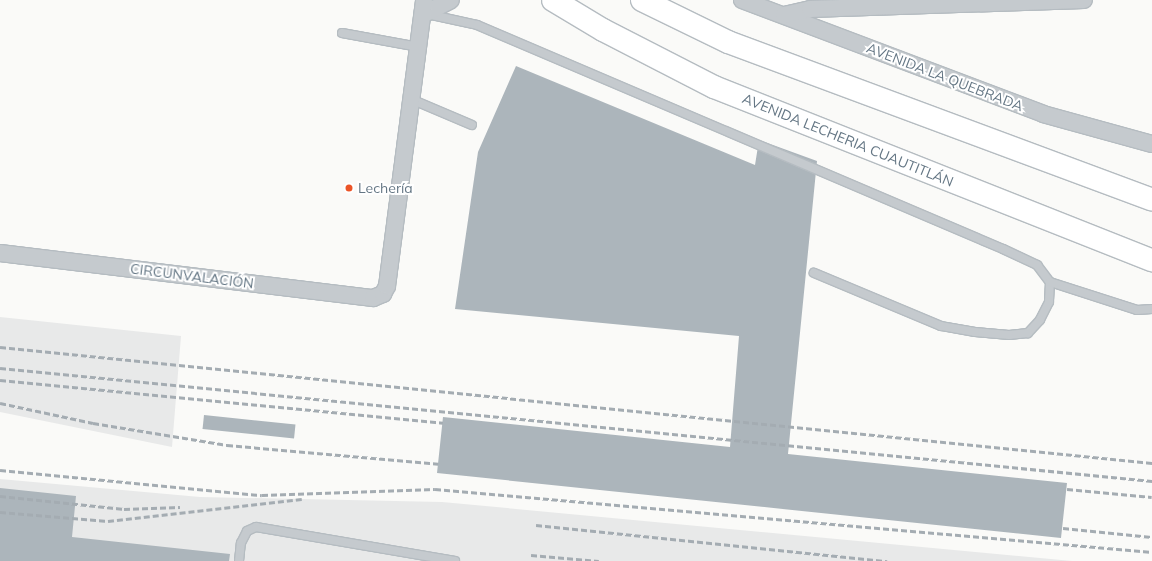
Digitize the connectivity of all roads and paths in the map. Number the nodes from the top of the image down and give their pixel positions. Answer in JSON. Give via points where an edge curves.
{"nodes":[{"id":1,"x":451,"y":0,"type":"edge"},
{"id":2,"x":553,"y":0,"type":"edge"},
{"id":3,"x":642,"y":0,"type":"edge"},
{"id":4,"x":742,"y":0,"type":"edge"},
{"id":5,"x":1084,"y":0,"type":"edge"},
{"id":6,"x":424,"y":7,"type":"edge"},
{"id":7,"x":784,"y":15,"type":"junction"},
{"id":8,"x":342,"y":33,"type":"dead end"},
{"id":9,"x":419,"y":47,"type":"junction"},
{"id":10,"x":413,"y":100,"type":"junction"},
{"id":11,"x":472,"y":125,"type":"dead end"},
{"id":12,"x":1152,"y":144,"type":"edge"},
{"id":13,"x":1152,"y":200,"type":"edge"},
{"id":14,"x":0,"y":253,"type":"edge"},
{"id":15,"x":1152,"y":260,"type":"edge"},
{"id":16,"x":814,"y":273,"type":"dead end"},
{"id":17,"x":1050,"y":282,"type":"junction"},
{"id":18,"x":1152,"y":309,"type":"edge"},
{"id":19,"x":239,"y":561,"type":"edge"},
{"id":20,"x":455,"y":561,"type":"edge"}],
"edges":[{"from":1,"to":6,"type":"street"},
{"from":2,"to":15,"type":"main road","name":"AVENIDA LECHERIA CUAUTITLÁN","via":[[603,30],[714,87]]},
{"from":3,"to":13,"type":"main road","via":[[728,42]]},
{"from":4,"to":7,"type":"street","name":"AVENIDA LA QUEBRADA"},
{"from":5,"to":7,"type":"street","via":[[810,9]]},
{"from":6,"to":9,"type":"street"},
{"from":6,"to":17,"type":"lane","via":[[477,25],[1003,249],[1036,265]]},
{"from":7,"to":12,"type":"street","name":"AVENIDA LA QUEBRADA","via":[[1043,114]]},
{"from":8,"to":9,"type":"lane"},
{"from":9,"to":10,"type":"street"},
{"from":10,"to":11,"type":"lane"},
{"from":10,"to":14,"type":"street","name":"CIRCUNVALACIÓN","via":[[387,286],[383,294],[373,298]]},
{"from":16,"to":17,"type":"lane","via":[[941,326],[1009,335],[1028,334],[1040,320],[1049,302]]},
{"from":17,"to":18,"type":"lane","via":[[1137,310]]},
{"from":19,"to":20,"type":"lane","via":[[241,543],[247,531],[256,527]]}]}
